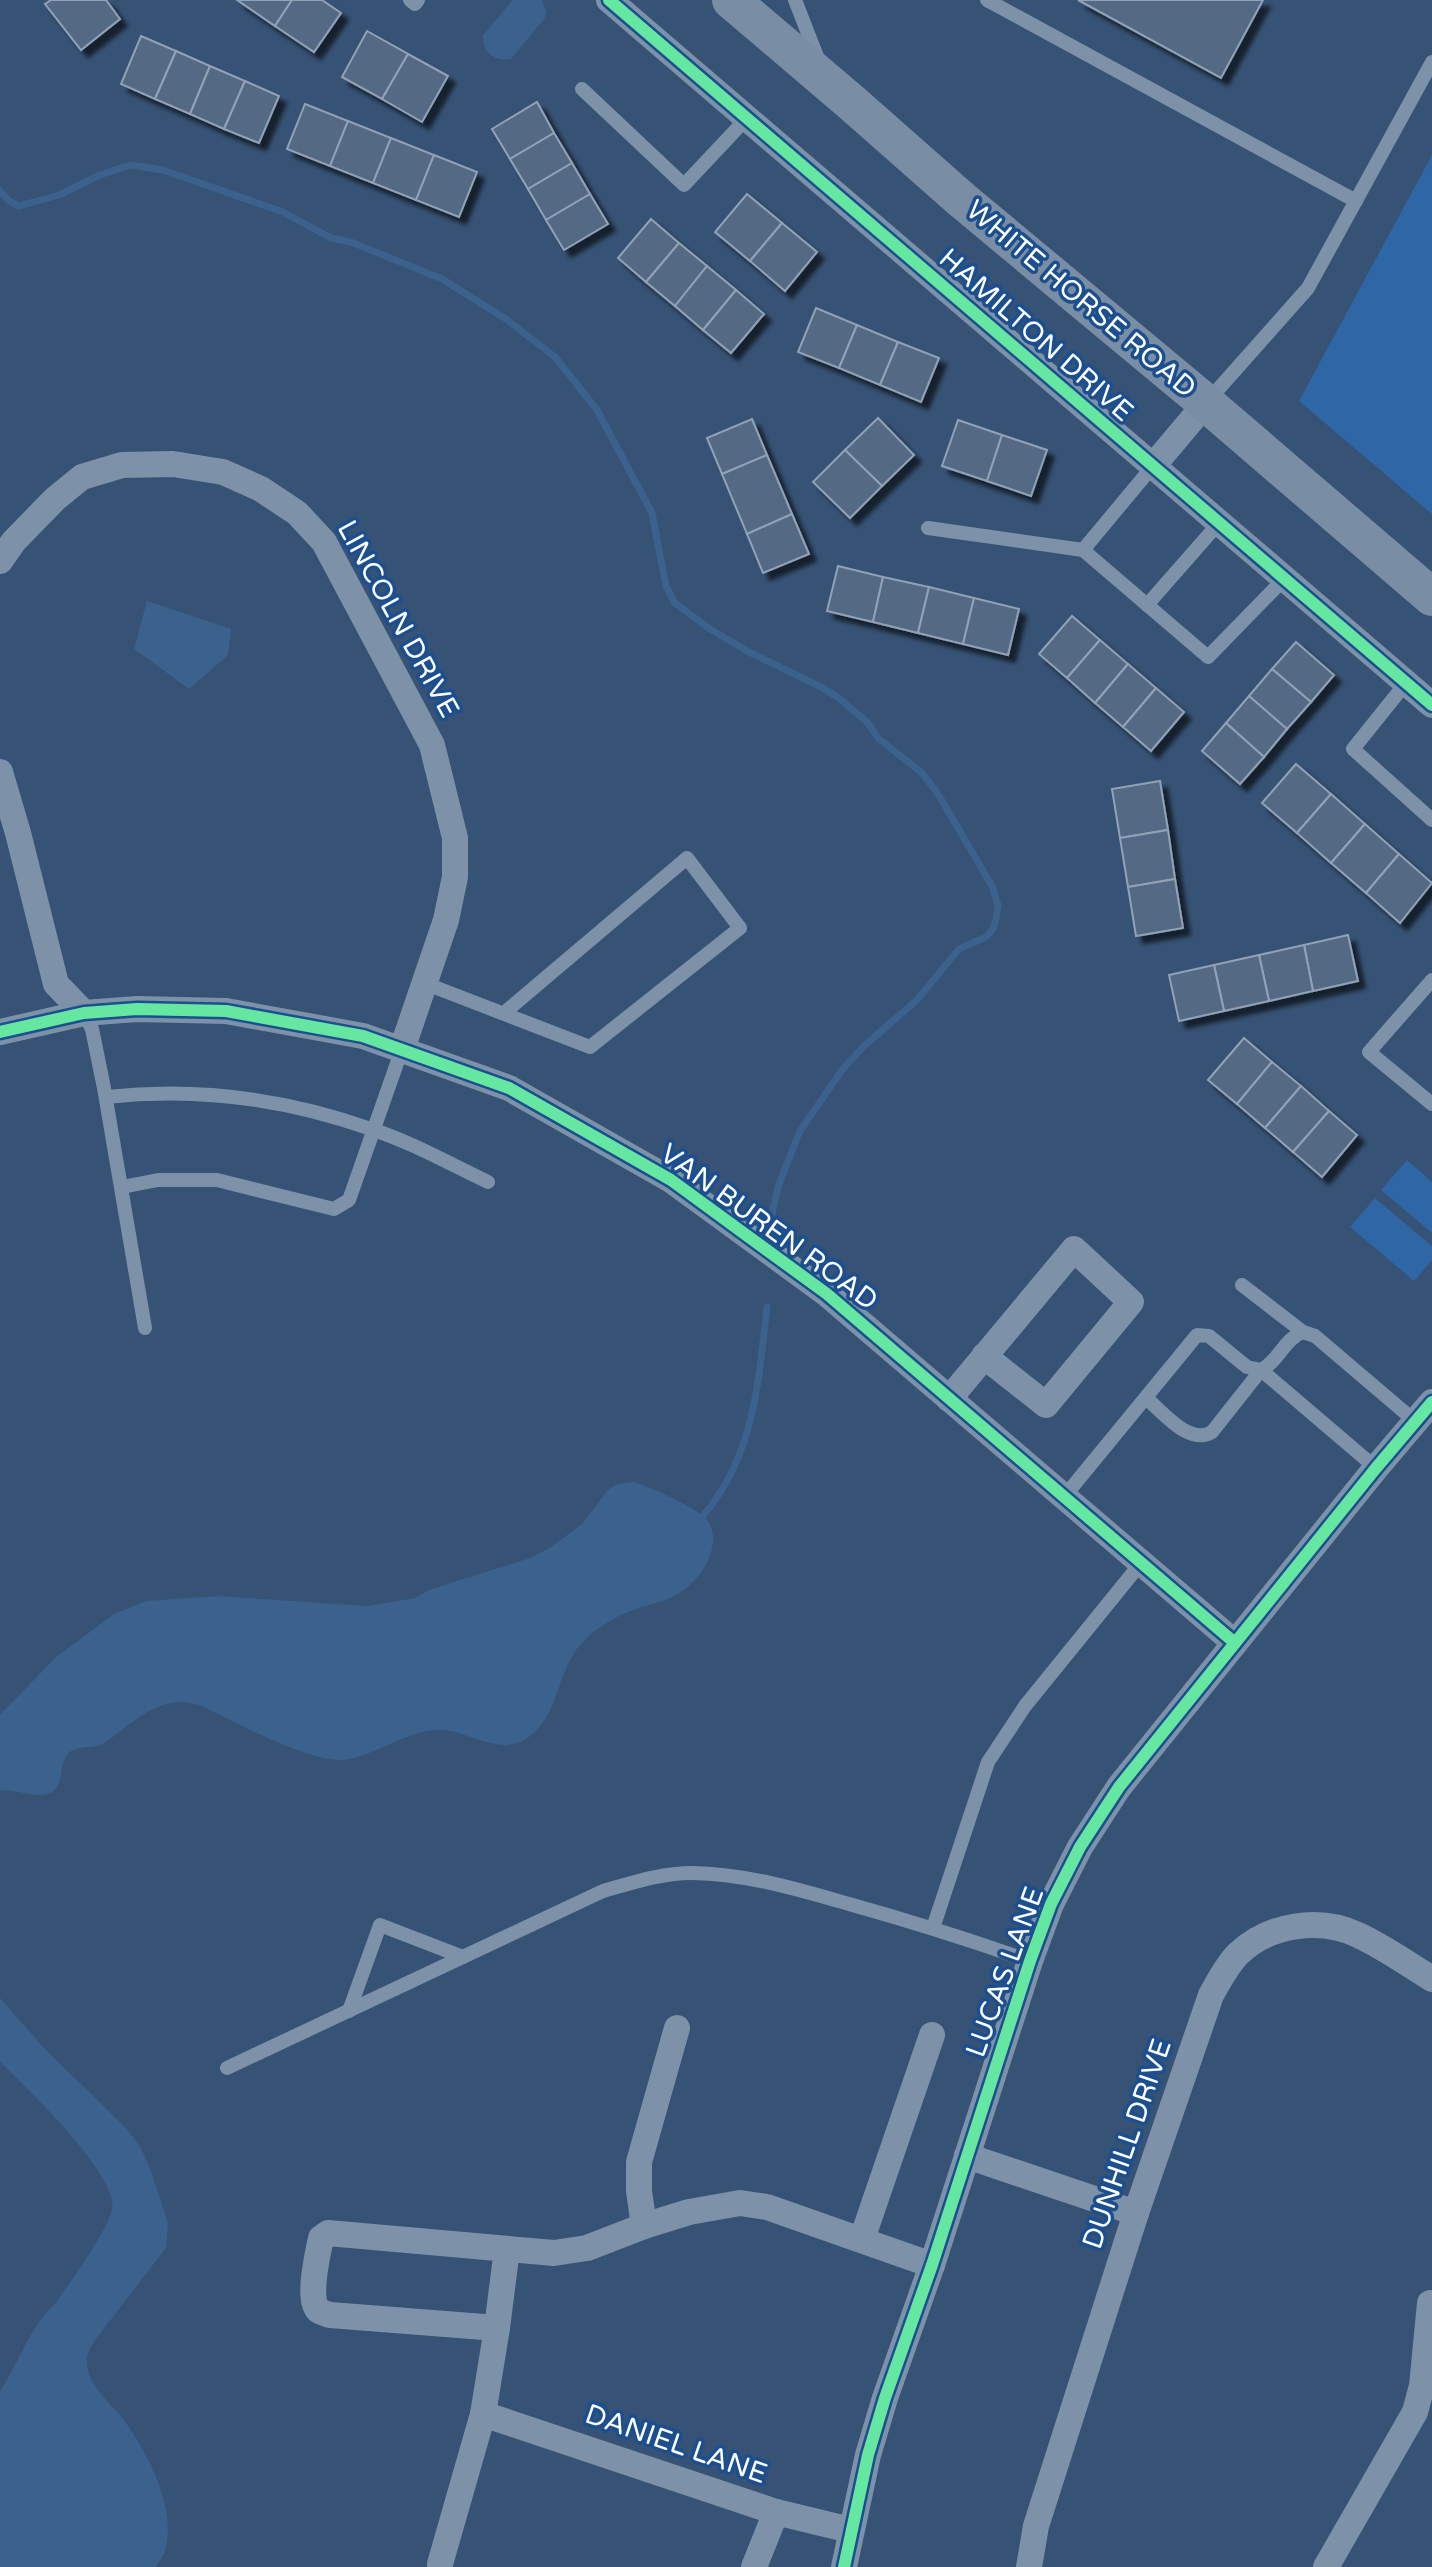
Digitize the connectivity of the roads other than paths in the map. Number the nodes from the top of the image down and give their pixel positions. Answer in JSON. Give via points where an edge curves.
{"nodes":[{"id":1,"x":410,"y":0,"type":"edge"},
{"id":2,"x":418,"y":0,"type":"edge"},
{"id":3,"x":609,"y":0,"type":"edge"},
{"id":4,"x":731,"y":0,"type":"edge"},
{"id":5,"x":795,"y":0,"type":"edge"},
{"id":6,"x":987,"y":0,"type":"edge"},
{"id":7,"x":1432,"y":62,"type":"edge"},
{"id":8,"x":827,"y":81,"type":"junction"},
{"id":9,"x":582,"y":89,"type":"dead end"},
{"id":10,"x":747,"y":118,"type":"junction"},
{"id":11,"x":1356,"y":201,"type":"junction"},
{"id":12,"x":1206,"y":403,"type":"junction"},
{"id":13,"x":1153,"y":466,"type":"junction"},
{"id":14,"x":1219,"y":523,"type":"junction"},
{"id":15,"x":928,"y":528,"type":"dead end"},
{"id":16,"x":1083,"y":550,"type":"junction"},
{"id":17,"x":0,"y":561,"type":"edge"},
{"id":18,"x":1284,"y":579,"type":"junction"},
{"id":19,"x":1432,"y":597,"type":"edge"},
{"id":20,"x":1147,"y":605,"type":"junction"},
{"id":21,"x":1406,"y":683,"type":"junction"},
{"id":22,"x":1432,"y":705,"type":"edge"},
{"id":23,"x":0,"y":772,"type":"edge"},
{"id":24,"x":1432,"y":820,"type":"edge"},
{"id":25,"x":1432,"y":980,"type":"edge"},
{"id":26,"x":424,"y":983,"type":"junction"},
{"id":27,"x":84,"y":1013,"type":"junction"},
{"id":28,"x":504,"y":1013,"type":"junction"},
{"id":29,"x":0,"y":1032,"type":"edge"},
{"id":30,"x":402,"y":1049,"type":"junction"},
{"id":31,"x":106,"y":1097,"type":"junction"},
{"id":32,"x":1432,"y":1104,"type":"edge"},
{"id":33,"x":374,"y":1129,"type":"junction"},
{"id":34,"x":488,"y":1182,"type":"dead end"},
{"id":35,"x":122,"y":1187,"type":"junction"},
{"id":36,"x":1242,"y":1285,"type":"dead end"},
{"id":37,"x":145,"y":1328,"type":"dead end"},
{"id":38,"x":1303,"y":1332,"type":"junction"},
{"id":39,"x":984,"y":1356,"type":"junction"},
{"id":40,"x":1261,"y":1370,"type":"junction"},
{"id":41,"x":1146,"y":1398,"type":"junction"},
{"id":42,"x":949,"y":1399,"type":"junction"},
{"id":43,"x":1424,"y":1412,"type":"edge"},
{"id":44,"x":1376,"y":1468,"type":"junction"},
{"id":45,"x":1064,"y":1497,"type":"junction"},
{"id":46,"x":1141,"y":1563,"type":"junction"},
{"id":47,"x":1235,"y":1643,"type":"junction"},
{"id":48,"x":933,"y":1928,"type":"junction"},
{"id":49,"x":463,"y":1957,"type":"junction"},
{"id":50,"x":1030,"y":1961,"type":"junction"},
{"id":51,"x":1432,"y":1979,"type":"edge"},
{"id":52,"x":349,"y":2011,"type":"junction"},
{"id":53,"x":677,"y":2028,"type":"dead end"},
{"id":54,"x":932,"y":2035,"type":"dead end"},
{"id":55,"x":227,"y":2068,"type":"dead end"},
{"id":56,"x":967,"y":2156,"type":"junction"},
{"id":57,"x":1136,"y":2213,"type":"junction"},
{"id":58,"x":644,"y":2226,"type":"junction"},
{"id":59,"x":862,"y":2239,"type":"junction"},
{"id":60,"x":507,"y":2249,"type":"junction"},
{"id":61,"x":932,"y":2265,"type":"junction"},
{"id":62,"x":1430,"y":2303,"type":"dead end"},
{"id":63,"x":497,"y":2328,"type":"junction"},
{"id":64,"x":483,"y":2414,"type":"junction"},
{"id":65,"x":776,"y":2512,"type":"junction"},
{"id":66,"x":850,"y":2530,"type":"junction"},
{"id":67,"x":440,"y":2564,"type":"dead end"},
{"id":68,"x":754,"y":2567,"type":"edge"},
{"id":69,"x":844,"y":2567,"type":"edge"},
{"id":70,"x":1029,"y":2567,"type":"edge"},
{"id":71,"x":1326,"y":2567,"type":"edge"}],
"edges":[{"from":1,"to":2,"type":"lane"},
{"from":3,"to":10,"type":"street","name":"HAMILTON DRIVE"},
{"from":4,"to":8,"type":"main road","name":"WHITE HORSE ROAD"},
{"from":5,"to":8,"type":"lane"},
{"from":6,"to":11,"type":"lane"},
{"from":7,"to":11,"type":"lane"},
{"from":8,"to":12,"type":"main road","name":"WHITE HORSE ROAD"},
{"from":9,"to":10,"type":"lane","via":[[684,185]]},
{"from":10,"to":13,"type":"street","name":"HAMILTON DRIVE"},
{"from":11,"to":12,"type":"lane","via":[[1308,288]]},
{"from":12,"to":13,"type":"street"},
{"from":12,"to":19,"type":"main road","name":"WHITE HORSE ROAD"},
{"from":13,"to":14,"type":"street","name":"HAMILTON DRIVE"},
{"from":13,"to":16,"type":"lane"},
{"from":14,"to":18,"type":"street","name":"HAMILTON DRIVE"},
{"from":14,"to":20,"type":"lane"},
{"from":15,"to":16,"type":"lane"},
{"from":16,"to":20,"type":"lane"},
{"from":17,"to":26,"type":"street","name":"LINCOLN DRIVE","via":[[82,477],[122,465],[173,464],[223,472],[297,513],[324,542],[432,745],[455,838],[455,877]]},
{"from":18,"to":20,"type":"lane","via":[[1208,657]]},
{"from":18,"to":21,"type":"street","name":"HAMILTON DRIVE"},
{"from":21,"to":22,"type":"street","name":"HAMILTON DRIVE"},
{"from":21,"to":24,"type":"lane","via":[[1353,749]]},
{"from":23,"to":27,"type":"street","via":[[56,984]]},
{"from":25,"to":32,"type":"lane","via":[[1369,1052]]},
{"from":26,"to":28,"type":"lane"},
{"from":26,"to":30,"type":"street","name":"LINCOLN DRIVE"},
{"from":27,"to":29,"type":"street","name":"VAN BUREN ROAD"},
{"from":27,"to":30,"type":"street","name":"VAN BUREN ROAD","via":[[226,1011],[363,1036]]},
{"from":27,"to":31,"type":"lane"},
{"from":28,"to":28,"type":"lane","via":[[590,1047],[740,928],[687,858]]},
{"from":30,"to":33,"type":"lane"},
{"from":30,"to":42,"type":"street","name":"VAN BUREN ROAD","via":[[509,1088],[671,1180],[827,1294]]},
{"from":31,"to":33,"type":"lane","via":[[190,1093],[246,1098]]},
{"from":31,"to":35,"type":"lane"},
{"from":33,"to":34,"type":"lane"},
{"from":33,"to":35,"type":"lane","via":[[349,1200],[334,1209],[217,1180],[158,1180]]},
{"from":35,"to":37,"type":"lane"},
{"from":36,"to":38,"type":"lane"},
{"from":38,"to":40,"type":"lane"},
{"from":38,"to":43,"type":"lane"},
{"from":39,"to":39,"type":"street","via":[[1074,1249],[1131,1302],[1046,1405]]},
{"from":39,"to":42,"type":"street"},
{"from":40,"to":41,"type":"lane","via":[[1247,1367],[1209,1336],[1197,1335]]},
{"from":40,"to":41,"type":"lane","via":[[1203,1437],[1186,1431]]},
{"from":40,"to":44,"type":"lane"},
{"from":41,"to":45,"type":"lane"},
{"from":42,"to":45,"type":"street","name":"VAN BUREN ROAD"},
{"from":43,"to":44,"type":"street","name":"LUCAS LANE"},
{"from":44,"to":47,"type":"street","name":"LUCAS LANE"},
{"from":45,"to":46,"type":"street","name":"VAN BUREN ROAD"},
{"from":46,"to":47,"type":"street","name":"VAN BUREN ROAD"},
{"from":46,"to":48,"type":"lane","via":[[1025,1706],[988,1762]]},
{"from":47,"to":50,"type":"street","name":"LUCAS LANE","via":[[1119,1787],[1080,1847]]},
{"from":48,"to":49,"type":"lane","via":[[773,1882],[690,1873],[654,1876],[603,1891]]},
{"from":48,"to":50,"type":"lane"},
{"from":49,"to":52,"type":"lane"},
{"from":49,"to":52,"type":"lane","via":[[380,1925]]},
{"from":50,"to":56,"type":"street","name":"LUCAS LANE"},
{"from":51,"to":57,"type":"street","name":"DUNHILL DRIVE","via":[[1357,1934],[1324,1925],[1289,1928],[1238,1954],[1211,1995]]},
{"from":52,"to":55,"type":"lane"},
{"from":53,"to":58,"type":"street","via":[[639,2162]]},
{"from":54,"to":59,"type":"street"},
{"from":56,"to":57,"type":"street"},
{"from":56,"to":61,"type":"street","name":"LUCAS LANE"},
{"from":57,"to":70,"type":"street","name":"DUNHILL DRIVE","via":[[1036,2526]]},
{"from":58,"to":59,"type":"street","via":[[740,2203]]},
{"from":58,"to":60,"type":"street","via":[[587,2248],[554,2253]]},
{"from":59,"to":61,"type":"street"},
{"from":60,"to":63,"type":"street"},
{"from":60,"to":63,"type":"street","via":[[328,2233],[321,2238],[315,2273],[313,2302],[330,2315]]},
{"from":61,"to":66,"type":"street","name":"LUCAS LANE","via":[[885,2398]]},
{"from":62,"to":71,"type":"street","via":[[1415,2412]]},
{"from":63,"to":64,"type":"street"},
{"from":64,"to":65,"type":"street","name":"DANIEL LANE"},
{"from":64,"to":67,"type":"street"},
{"from":65,"to":66,"type":"street","name":"DANIEL LANE"},
{"from":65,"to":68,"type":"street"},
{"from":66,"to":69,"type":"street","name":"LUCAS LANE"}]}
